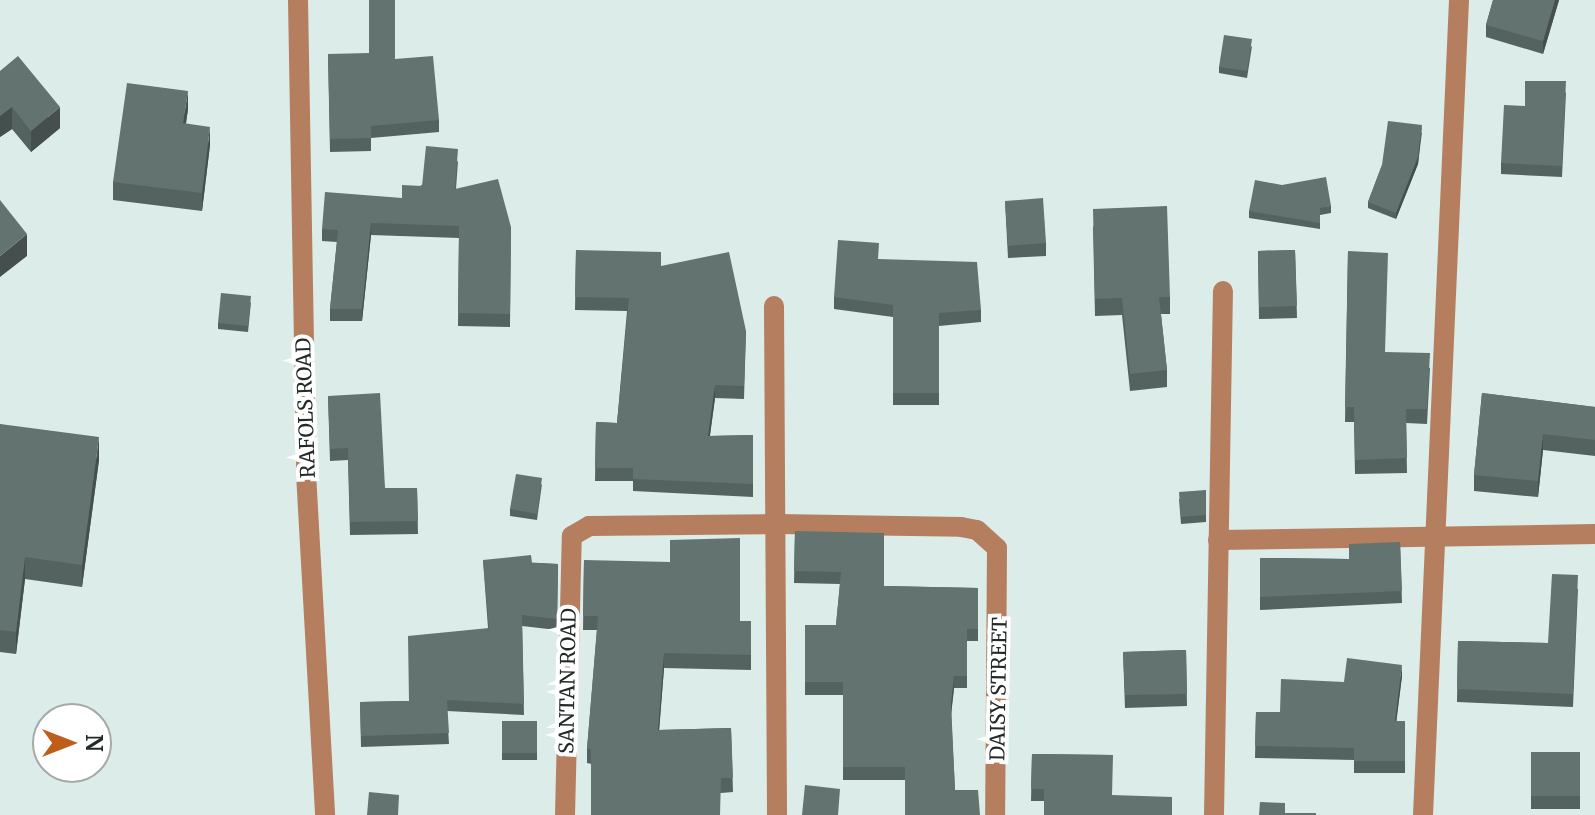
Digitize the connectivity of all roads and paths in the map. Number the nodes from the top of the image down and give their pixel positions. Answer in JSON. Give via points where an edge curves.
{"nodes":[{"id":1,"x":298,"y":0,"type":"edge"},
{"id":2,"x":1459,"y":0,"type":"edge"},
{"id":3,"x":1223,"y":291,"type":"dead end"},
{"id":4,"x":774,"y":306,"type":"dead end"},
{"id":5,"x":778,"y":524,"type":"junction"},
{"id":6,"x":1438,"y":534,"type":"junction"},
{"id":7,"x":1595,"y":534,"type":"edge"},
{"id":8,"x":1218,"y":540,"type":"junction"},
{"id":9,"x":325,"y":815,"type":"edge"},
{"id":10,"x":565,"y":815,"type":"edge"},
{"id":11,"x":777,"y":815,"type":"edge"},
{"id":12,"x":995,"y":815,"type":"edge"},
{"id":13,"x":1214,"y":815,"type":"edge"},
{"id":14,"x":1423,"y":815,"type":"edge"}],
"edges":[{"from":1,"to":9,"type":"street","name":"RAFOLS ROAD","via":[[306,473]]},
{"from":2,"to":6,"type":"street"},
{"from":3,"to":8,"type":"street"},
{"from":4,"to":5,"type":"street"},
{"from":5,"to":10,"type":"street","name":"SANTAN ROAD","via":[[579,529],[568,547]]},
{"from":5,"to":11,"type":"street"},
{"from":5,"to":12,"type":"street","name":"DAISY STREET","via":[[977,530],[997,548]]},
{"from":6,"to":7,"type":"street"},
{"from":6,"to":8,"type":"street"},
{"from":6,"to":14,"type":"street"},
{"from":8,"to":13,"type":"street"}]}
